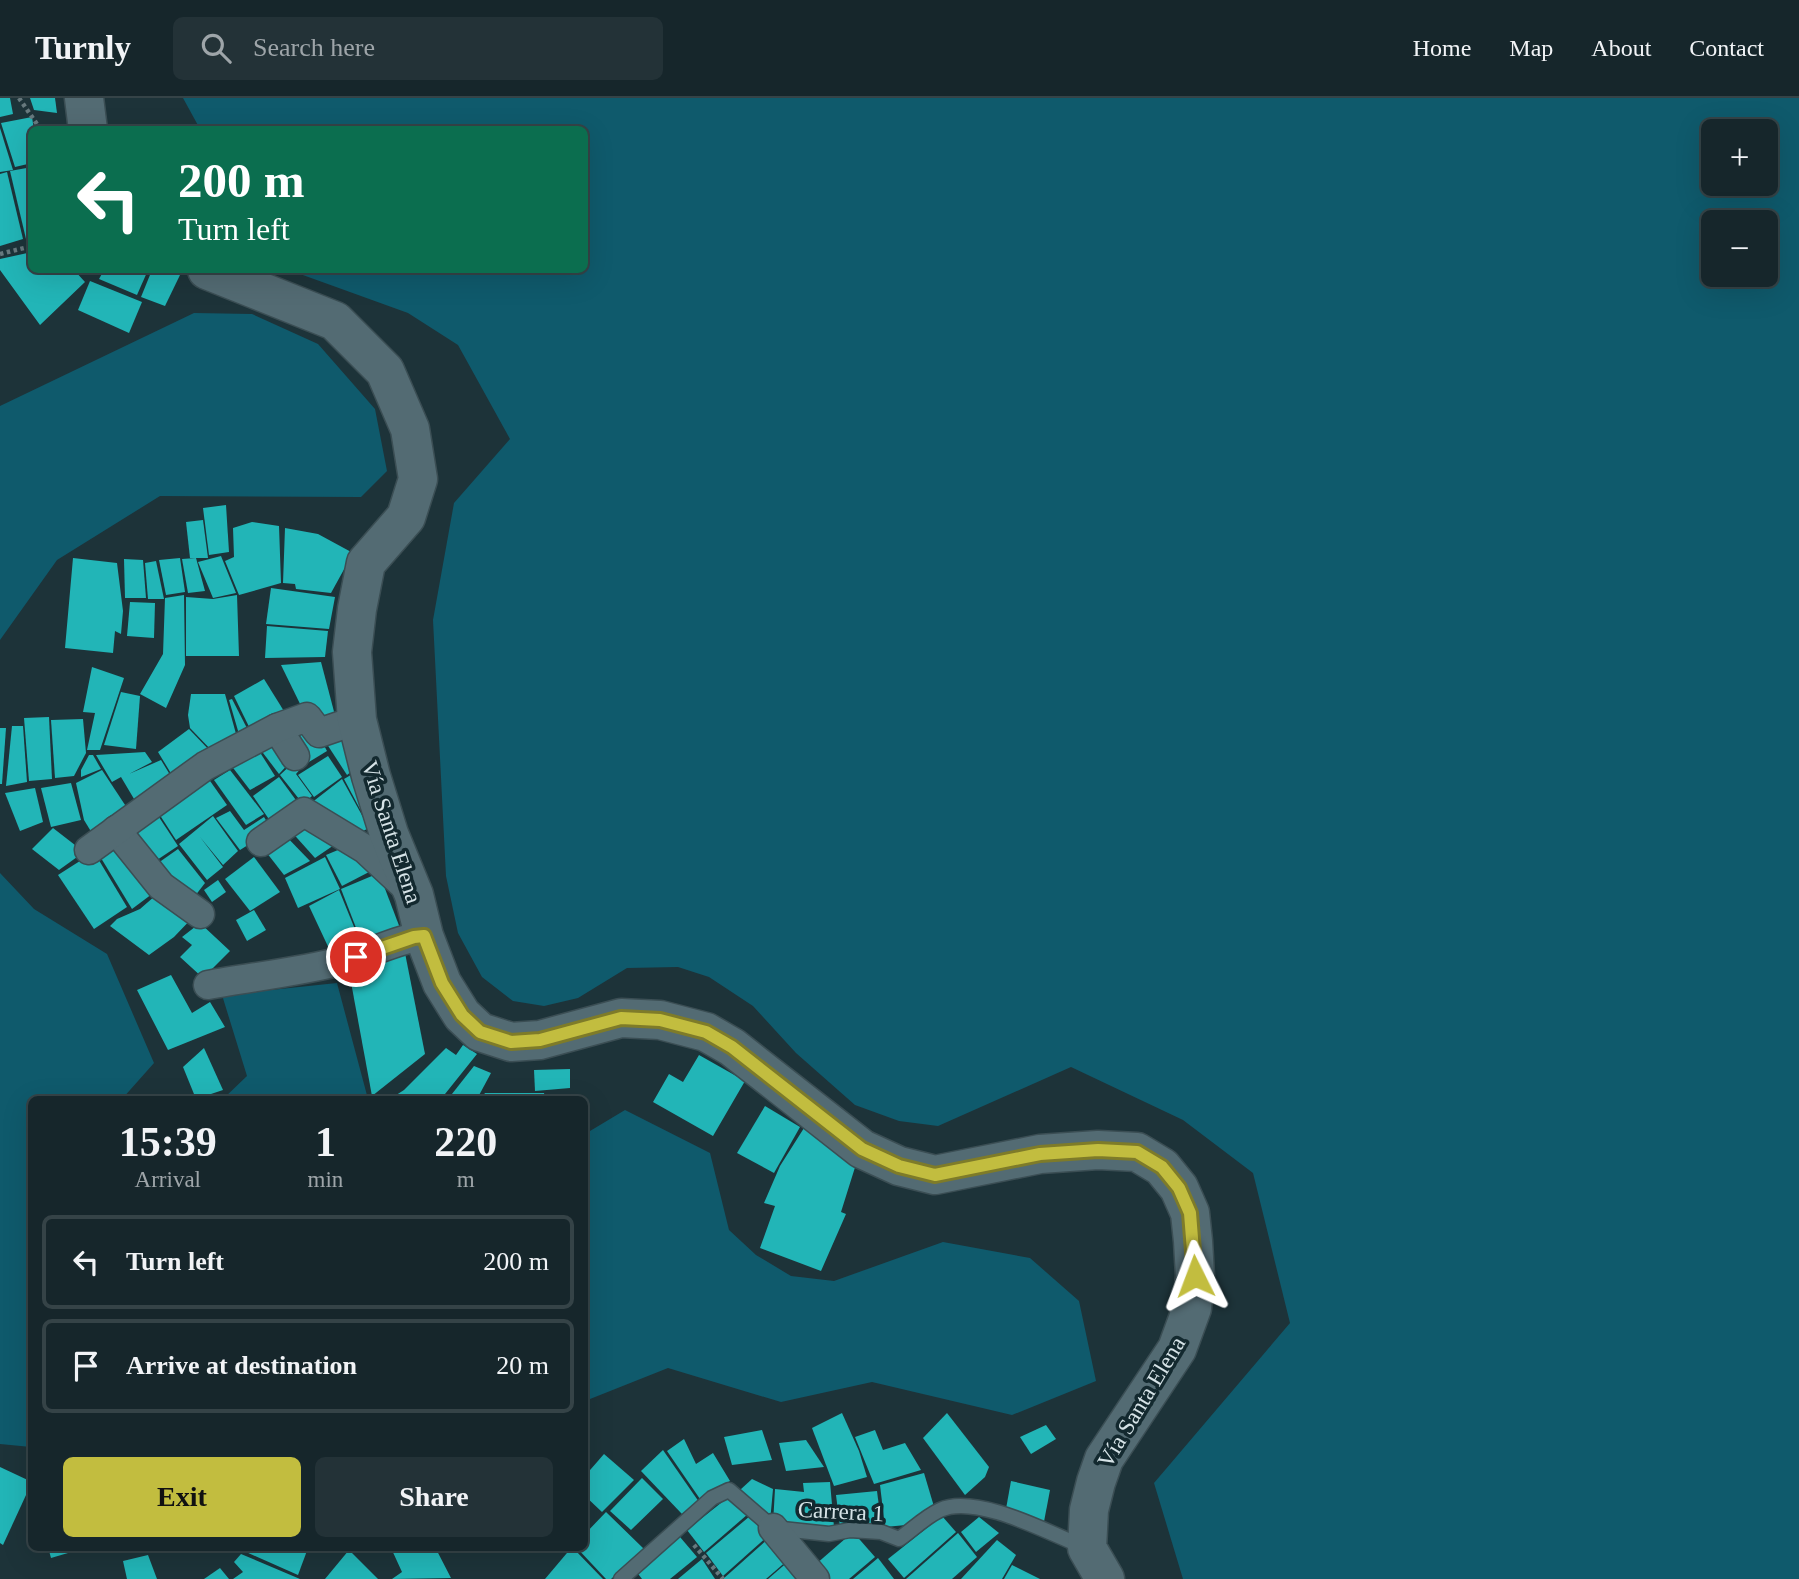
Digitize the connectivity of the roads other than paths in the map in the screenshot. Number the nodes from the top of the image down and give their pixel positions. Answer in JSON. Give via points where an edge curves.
{"nodes":[{"id":1,"x":84,"y":98,"type":"edge"},
{"id":2,"x":88,"y":126,"type":"edge"},
{"id":3,"x":215,"y":273,"type":"edge"},
{"id":4,"x":357,"y":720,"type":"junction"},
{"id":5,"x":277,"y":728,"type":"junction"},
{"id":6,"x":295,"y":756,"type":"dead end"},
{"id":7,"x":116,"y":830,"type":"junction"},
{"id":8,"x":261,"y":842,"type":"dead end"},
{"id":9,"x":89,"y":850,"type":"dead end"},
{"id":10,"x":414,"y":895,"type":"junction"},
{"id":11,"x":200,"y":914,"type":"dead end"},
{"id":12,"x":424,"y":936,"type":"junction"},
{"id":13,"x":208,"y":985,"type":"dead end"},
{"id":14,"x":773,"y":1528,"type":"junction"},
{"id":15,"x":1091,"y":1567,"type":"edge"},
{"id":16,"x":621,"y":1579,"type":"edge"},
{"id":17,"x":816,"y":1579,"type":"edge"}],
"edges":[{"from":1,"to":2,"type":"main road"},
{"from":3,"to":4,"type":"main road","name":"Vía Santa Elena","via":[[335,321],[385,371],[410,429],[418,480],[406,517],[366,563],[357,609],[352,652]]},
{"from":4,"to":5,"type":"street","via":[[319,733],[307,717]]},
{"from":4,"to":10,"type":"main road","name":"Vía Santa Elena","via":[[389,834]]},
{"from":5,"to":6,"type":"street"},
{"from":5,"to":7,"type":"street","via":[[205,766]]},
{"from":7,"to":9,"type":"street"},
{"from":7,"to":11,"type":"street","via":[[160,886]]},
{"from":8,"to":10,"type":"street","via":[[304,812],[365,849]]},
{"from":10,"to":12,"type":"main road","name":"Vía Santa Elena"},
{"from":12,"to":13,"type":"street","via":[[338,962]]},
{"from":12,"to":15,"type":"main road","name":"Vía Santa Elena","via":[[442,983],[462,1015],[480,1032],[511,1042],[540,1040],[621,1018],[660,1020],[706,1032],[732,1047],[862,1149],[899,1166],[935,1175],[1040,1154],[1098,1150],[1137,1152],[1162,1167],[1179,1188],[1190,1213],[1195,1276],[1192,1308],[1177,1349],[1104,1459],[1089,1510]]},
{"from":14,"to":15,"type":"lane","name":"Carrera 1","via":[[829,1534],[849,1530],[899,1539],[941,1510],[964,1506],[1001,1513]]},
{"from":14,"to":16,"type":"lane","name":"Carrera 1","via":[[729,1490],[712,1498]]},
{"from":14,"to":17,"type":"street"}]}
